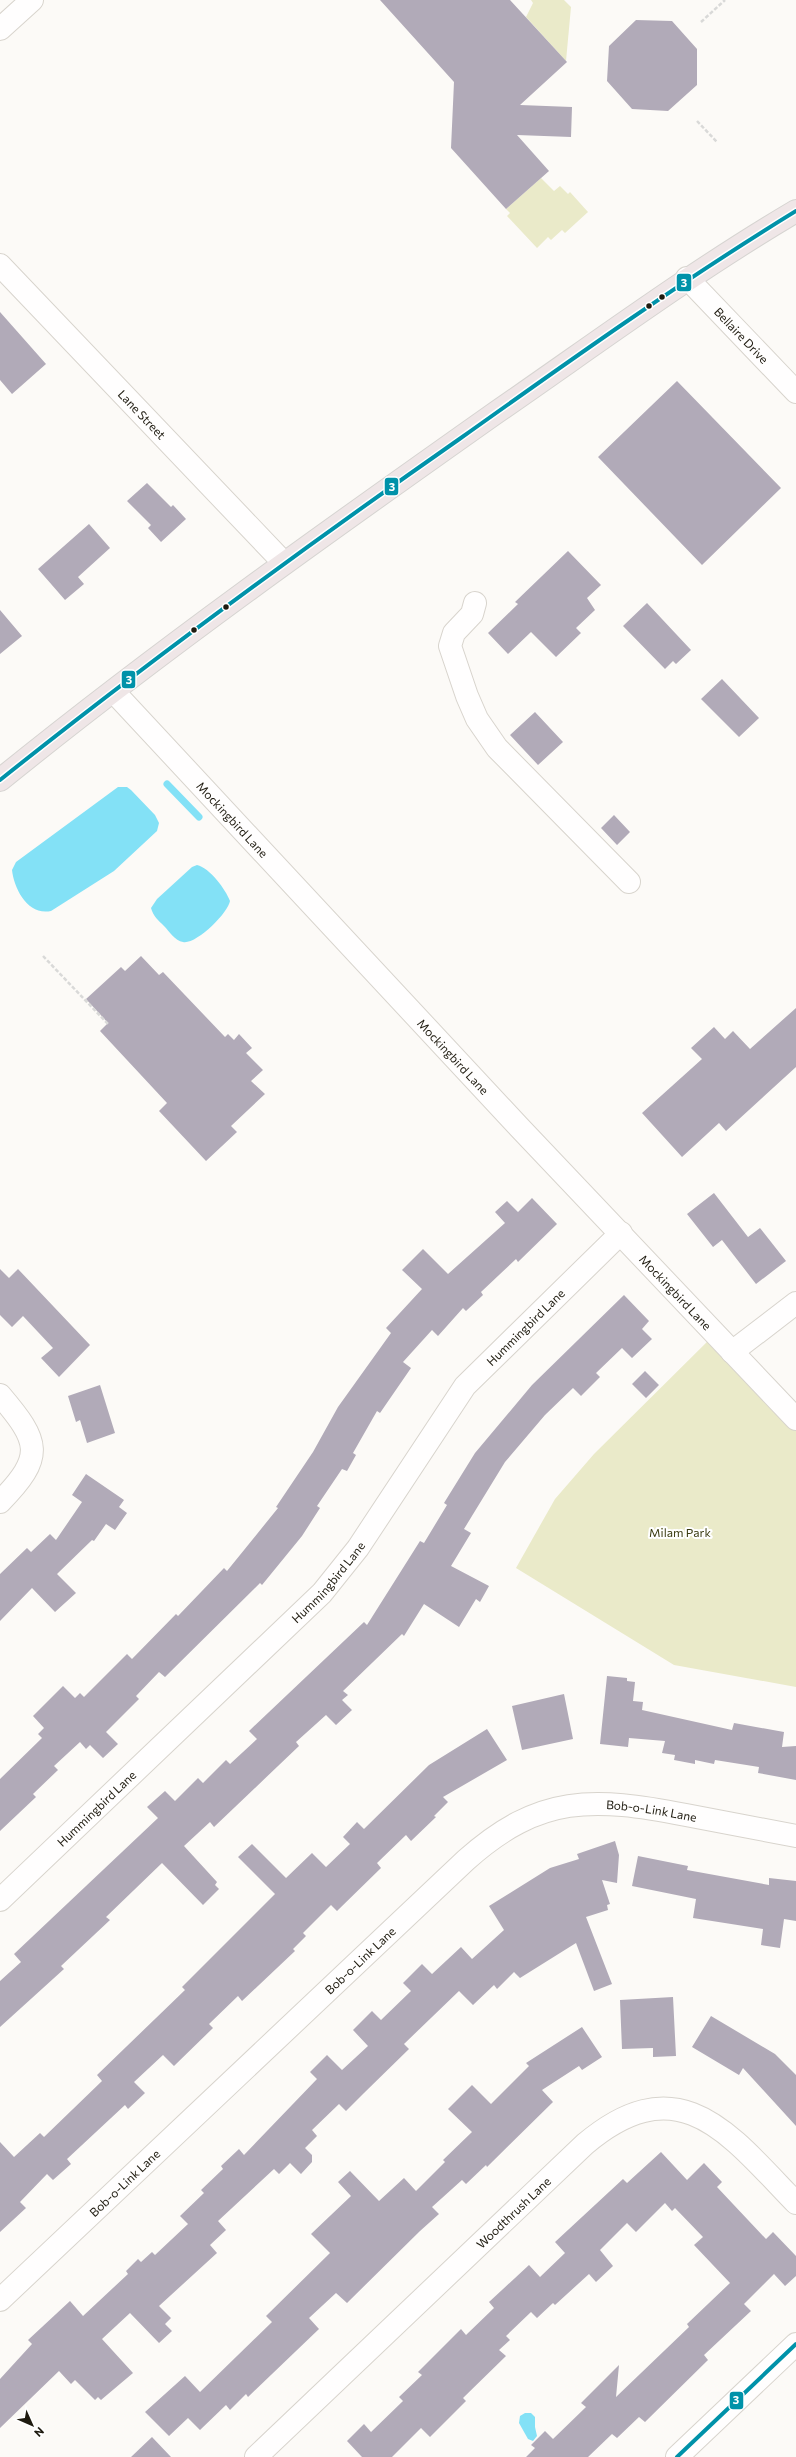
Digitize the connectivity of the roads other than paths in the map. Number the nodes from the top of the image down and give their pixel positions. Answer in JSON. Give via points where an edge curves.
{"nodes":[{"id":1,"x":32,"y":0,"type":"edge"},
{"id":2,"x":0,"y":30,"type":"edge"},
{"id":3,"x":796,"y":211,"type":"edge"},
{"id":4,"x":0,"y":265,"type":"edge"},
{"id":5,"x":687,"y":278,"type":"junction"},
{"id":6,"x":796,"y":392,"type":"edge"},
{"id":7,"x":284,"y":564,"type":"junction"},
{"id":8,"x":475,"y":603,"type":"dead end"},
{"id":9,"x":114,"y":692,"type":"junction"},
{"id":10,"x":0,"y":780,"type":"edge"},
{"id":11,"x":629,"y":882,"type":"dead end"},
{"id":12,"x":621,"y":1233,"type":"junction"},
{"id":13,"x":796,"y":1303,"type":"edge"},
{"id":14,"x":732,"y":1352,"type":"junction"},
{"id":15,"x":0,"y":1395,"type":"edge"},
{"id":16,"x":796,"y":1419,"type":"edge"},
{"id":17,"x":0,"y":1502,"type":"edge"},
{"id":18,"x":796,"y":1836,"type":"edge"},
{"id":19,"x":0,"y":1900,"type":"edge"},
{"id":20,"x":796,"y":2203,"type":"edge"},
{"id":21,"x":0,"y":2300,"type":"edge"},
{"id":22,"x":796,"y":2344,"type":"edge"},
{"id":23,"x":256,"y":2457,"type":"edge"},
{"id":24,"x":677,"y":2457,"type":"edge"}],
"edges":[{"from":1,"to":2,"type":"street"},
{"from":3,"to":5,"type":"main road"},
{"from":4,"to":7,"type":"street","name":"Lane Street"},
{"from":5,"to":6,"type":"street","name":"Bellaire Drive"},
{"from":5,"to":7,"type":"main road"},
{"from":7,"to":9,"type":"main road"},
{"from":8,"to":11,"type":"street","via":[[472,614],[454,633],[450,646],[467,696],[478,719],[497,748]]},
{"from":9,"to":10,"type":"main road"},
{"from":9,"to":12,"type":"street","name":"Mockingbird Lane"},
{"from":12,"to":14,"type":"street","name":"Mockingbird Lane"},
{"from":12,"to":19,"type":"street","name":"Hummingbird Lane","via":[[465,1386],[358,1548],[322,1593]]},
{"from":13,"to":14,"type":"street"},
{"from":14,"to":16,"type":"street","name":"Mockingbird Lane"},
{"from":15,"to":17,"type":"street","via":[[25,1427],[32,1453],[25,1475]]},
{"from":18,"to":21,"type":"street","name":"Bob-o-Link Lane","via":[[634,1805],[601,1802],[543,1811],[502,1830],[466,1860]]},
{"from":20,"to":23,"type":"street","name":"Woodthrush Lane","via":[[733,2138],[706,2118],[695,2113],[664,2109],[644,2110],[624,2117],[585,2144]]},
{"from":22,"to":24,"type":"street"}]}
